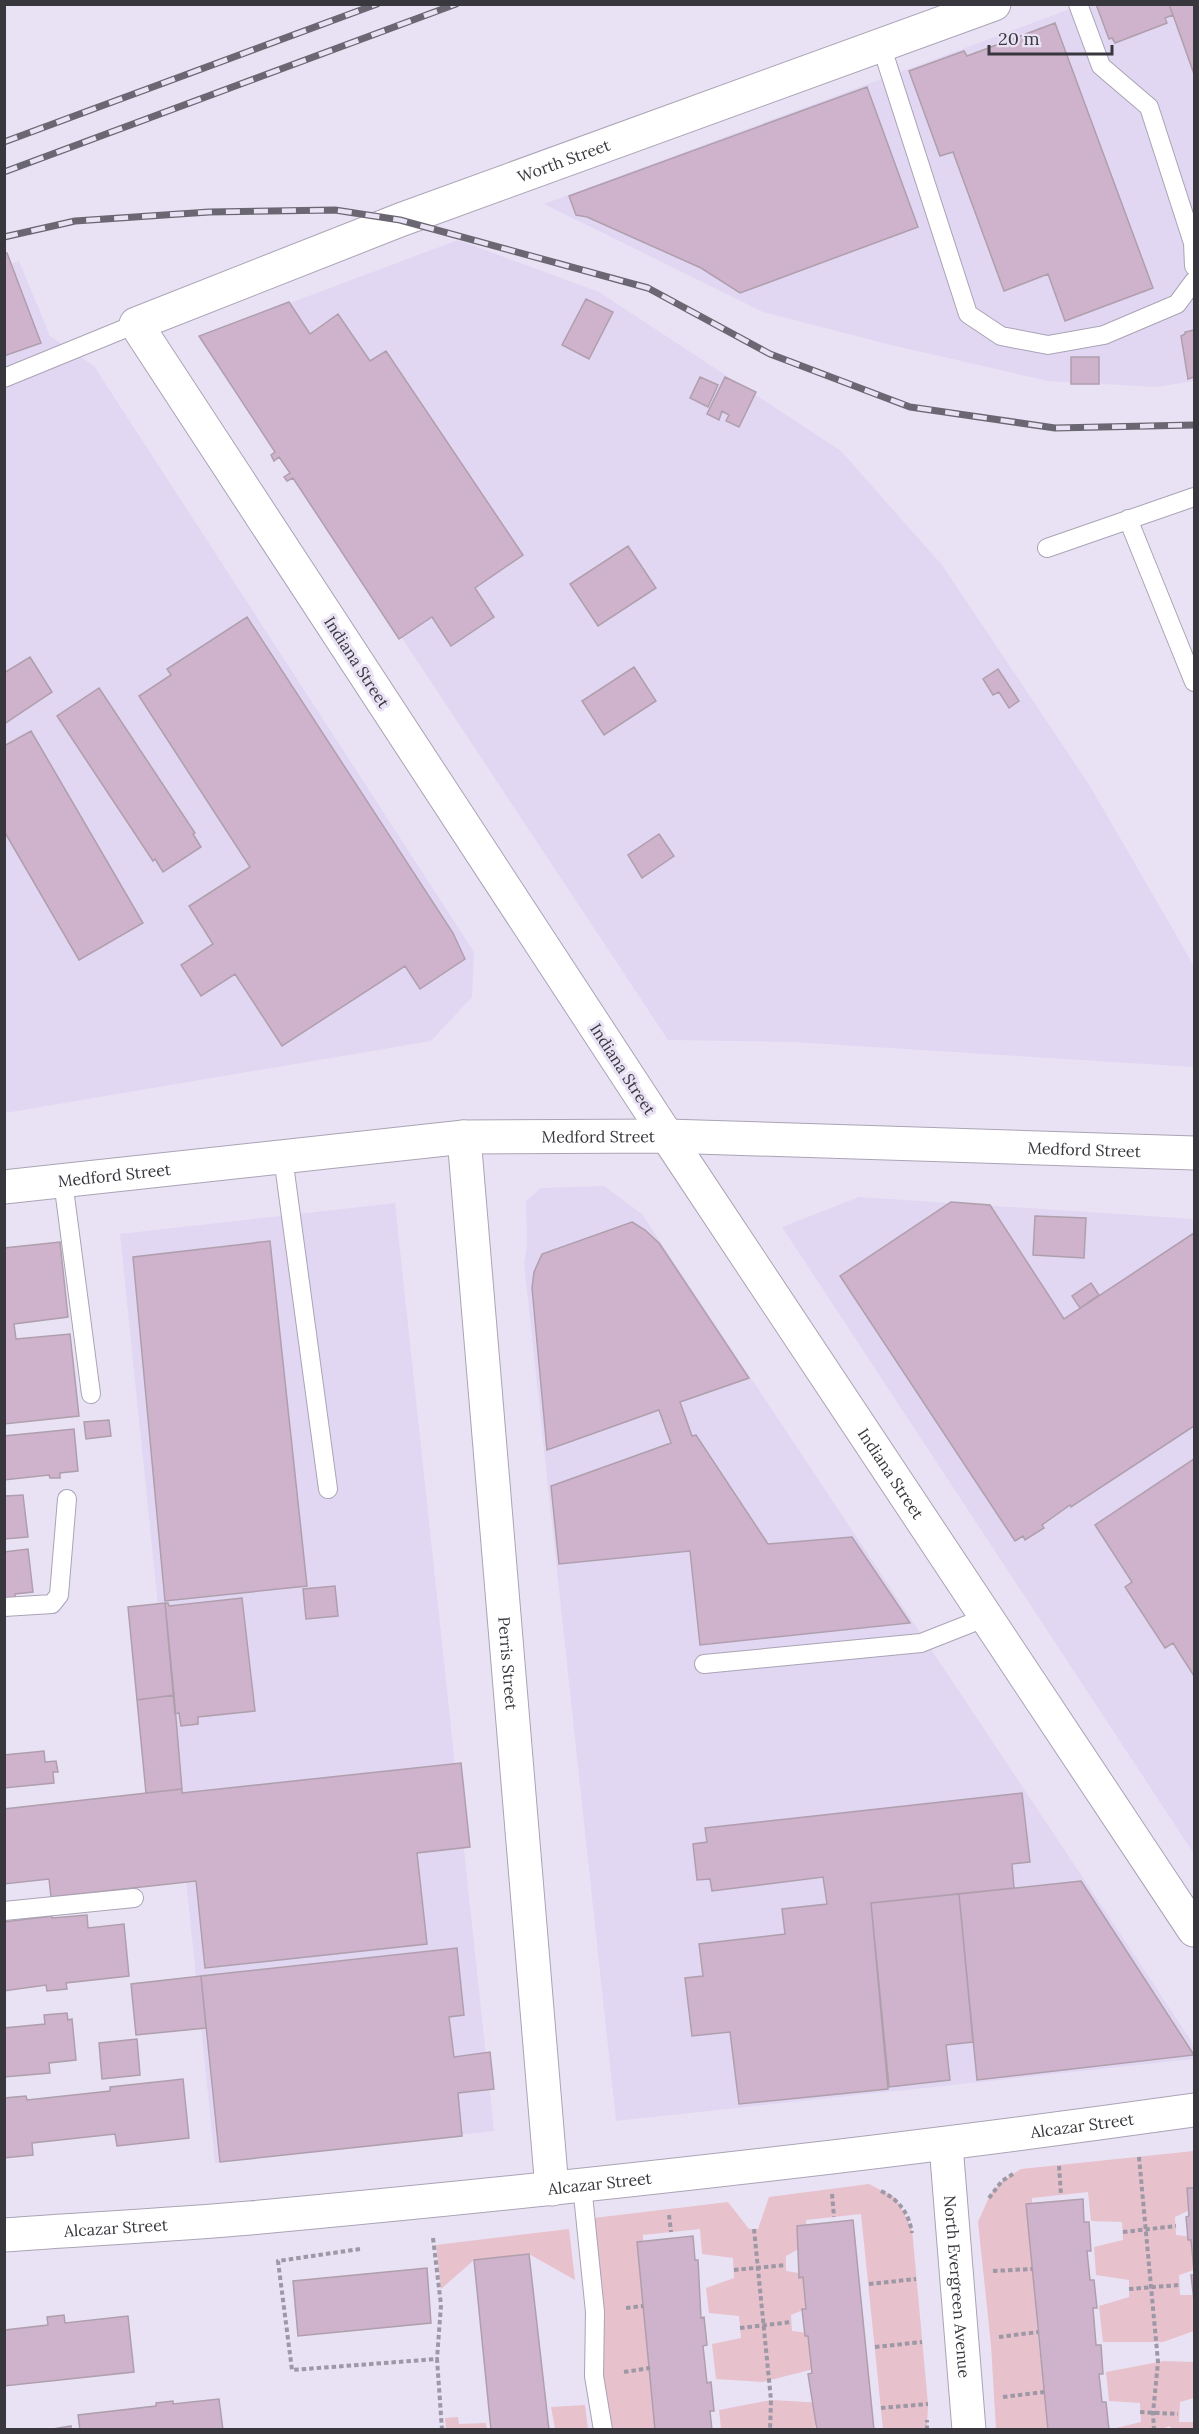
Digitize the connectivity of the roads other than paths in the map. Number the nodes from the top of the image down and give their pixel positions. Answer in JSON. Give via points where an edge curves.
{"nodes":[{"id":1,"x":994,"y":4,"type":"edge"},
{"id":2,"x":1078,"y":4,"type":"edge"},
{"id":3,"x":881,"y":45,"type":"junction"},
{"id":4,"x":1194,"y":266,"type":"edge"},
{"id":5,"x":1194,"y":281,"type":"edge"},
{"id":6,"x":136,"y":324,"type":"junction"},
{"id":7,"x":4,"y":378,"type":"edge"},
{"id":8,"x":1194,"y":497,"type":"edge"},
{"id":9,"x":1128,"y":519,"type":"junction"},
{"id":10,"x":1047,"y":548,"type":"dead end"},
{"id":11,"x":1190,"y":658,"type":"edge"},
{"id":12,"x":1194,"y":682,"type":"edge"},
{"id":13,"x":667,"y":1136,"type":"junction"},
{"id":14,"x":464,"y":1137,"type":"junction"},
{"id":15,"x":1194,"y":1153,"type":"edge"},
{"id":16,"x":283,"y":1157,"type":"junction"},
{"id":17,"x":63,"y":1181,"type":"junction"},
{"id":18,"x":4,"y":1187,"type":"edge"},
{"id":19,"x":91,"y":1394,"type":"dead end"},
{"id":20,"x":328,"y":1489,"type":"dead end"},
{"id":21,"x":67,"y":1499,"type":"dead end"},
{"id":22,"x":4,"y":1606,"type":"edge"},
{"id":23,"x":987,"y":1617,"type":"junction"},
{"id":24,"x":704,"y":1664,"type":"dead end"},
{"id":25,"x":134,"y":1898,"type":"dead end"},
{"id":26,"x":4,"y":1911,"type":"edge"},
{"id":27,"x":1194,"y":1930,"type":"edge"},
{"id":28,"x":1194,"y":2110,"type":"edge"},
{"id":29,"x":946,"y":2145,"type":"junction"},
{"id":30,"x":567,"y":2187,"type":"junction"},
{"id":31,"x":4,"y":2235,"type":"edge"},
{"id":32,"x":603,"y":2430,"type":"edge"},
{"id":33,"x":969,"y":2430,"type":"edge"}],
"edges":[{"from":1,"to":3,"type":"street","name":"Worth Street"},
{"from":2,"to":4,"type":"lane","via":[[1101,66],[1149,107],[1193,243]]},
{"from":3,"to":5,"type":"lane","via":[[968,314],[1001,336],[1048,345],[1104,335],[1167,308],[1177,303]]},
{"from":3,"to":6,"type":"street","name":"Worth Street","via":[[400,220]]},
{"from":6,"to":7,"type":"lane"},
{"from":6,"to":13,"type":"street","name":"Indiana Street"},
{"from":8,"to":9,"type":"lane"},
{"from":9,"to":10,"type":"lane"},
{"from":9,"to":11,"type":"lane"},
{"from":11,"to":12,"type":"lane"},
{"from":13,"to":14,"type":"street","name":"Medford Street"},
{"from":13,"to":15,"type":"street","name":"Medford Street"},
{"from":13,"to":23,"type":"street","name":"Indiana Street"},
{"from":14,"to":16,"type":"street","name":"Medford Street"},
{"from":14,"to":30,"type":"street","name":"Perris Street"},
{"from":16,"to":17,"type":"street","name":"Medford Street"},
{"from":16,"to":20,"type":"lane"},
{"from":17,"to":18,"type":"street","name":"Medford Street"},
{"from":17,"to":19,"type":"lane"},
{"from":21,"to":22,"type":"lane","via":[[59,1595],[52,1604]]},
{"from":23,"to":24,"type":"lane","via":[[921,1643]]},
{"from":23,"to":27,"type":"street","name":"Indiana Street"},
{"from":25,"to":26,"type":"lane"},
{"from":28,"to":29,"type":"street","name":"Alcazar Street"},
{"from":29,"to":30,"type":"street","name":"Alcazar Street"},
{"from":29,"to":33,"type":"street","name":"North Evergreen Avenue"},
{"from":30,"to":31,"type":"street","name":"Alcazar Street","via":[[248,2218]]},
{"from":30,"to":32,"type":"lane","via":[[596,2312],[594,2376]]}]}
